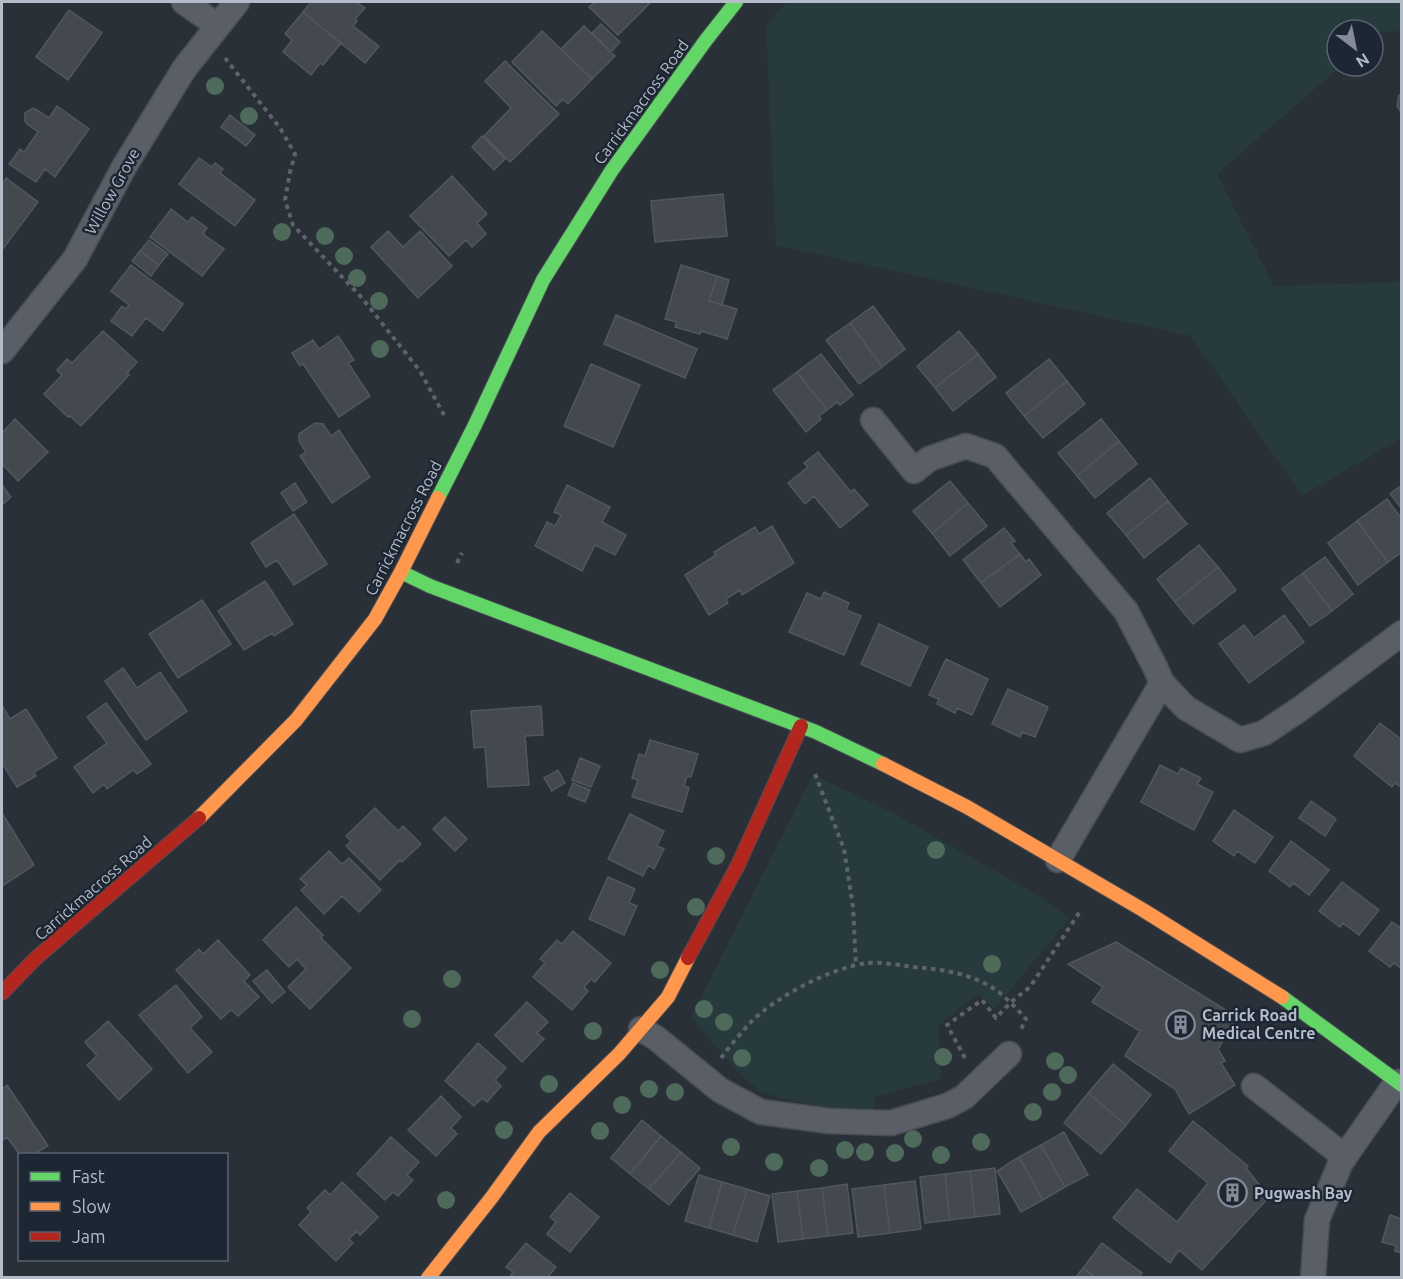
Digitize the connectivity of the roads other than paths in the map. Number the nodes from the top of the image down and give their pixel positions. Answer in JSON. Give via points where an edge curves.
{"nodes":[{"id":1,"x":184,"y":2,"type":"edge"},
{"id":2,"x":237,"y":2,"type":"edge"},
{"id":3,"x":736,"y":2,"type":"edge"},
{"id":4,"x":213,"y":32,"type":"junction"},
{"id":5,"x":2,"y":351,"type":"edge"},
{"id":6,"x":873,"y":420,"type":"dead end"},
{"id":7,"x":401,"y":572,"type":"junction"},
{"id":8,"x":1401,"y":633,"type":"edge"},
{"id":9,"x":1162,"y":683,"type":"junction"},
{"id":10,"x":801,"y":726,"type":"junction"},
{"id":11,"x":1058,"y":860,"type":"junction"},
{"id":12,"x":2,"y":993,"type":"edge"},
{"id":13,"x":642,"y":1029,"type":"junction"},
{"id":14,"x":1009,"y":1054,"type":"road end"},
{"id":15,"x":1399,"y":1083,"type":"edge"},
{"id":16,"x":1254,"y":1086,"type":"dead end"},
{"id":17,"x":1345,"y":1157,"type":"junction"},
{"id":18,"x":428,"y":1278,"type":"edge"},
{"id":19,"x":1313,"y":1278,"type":"edge"}],
"edges":[{"from":1,"to":4,"type":"street"},
{"from":2,"to":4,"type":"street","name":"Willow Grove"},
{"from":3,"to":7,"type":"street","name":"Carrickmacross Road","via":[[612,170],[543,280]]},
{"from":4,"to":5,"type":"street","name":"Willow Grove","via":[[184,69],[124,167],[75,259]]},
{"from":6,"to":9,"type":"street","via":[[914,471],[928,459],[966,446],[995,456],[1126,611]]},
{"from":7,"to":10,"type":"street"},
{"from":7,"to":12,"type":"street","name":"Carrickmacross Road","via":[[375,619],[296,720],[192,825],[36,958]]},
{"from":8,"to":9,"type":"street","via":[[1264,733],[1239,740],[1186,708]]},
{"from":9,"to":11,"type":"street"},
{"from":10,"to":11,"type":"street","via":[[967,807]]},
{"from":10,"to":13,"type":"street","via":[[738,866],[668,997]]},
{"from":11,"to":15,"type":"street","via":[[1288,1001]]},
{"from":13,"to":14,"type":"street","via":[[720,1090],[761,1112],[830,1121],[891,1123],[947,1106],[964,1097]]},
{"from":13,"to":18,"type":"street","via":[[539,1131]]},
{"from":15,"to":17,"type":"street"},
{"from":16,"to":17,"type":"street"},
{"from":17,"to":19,"type":"street","via":[[1317,1220]]}]}
